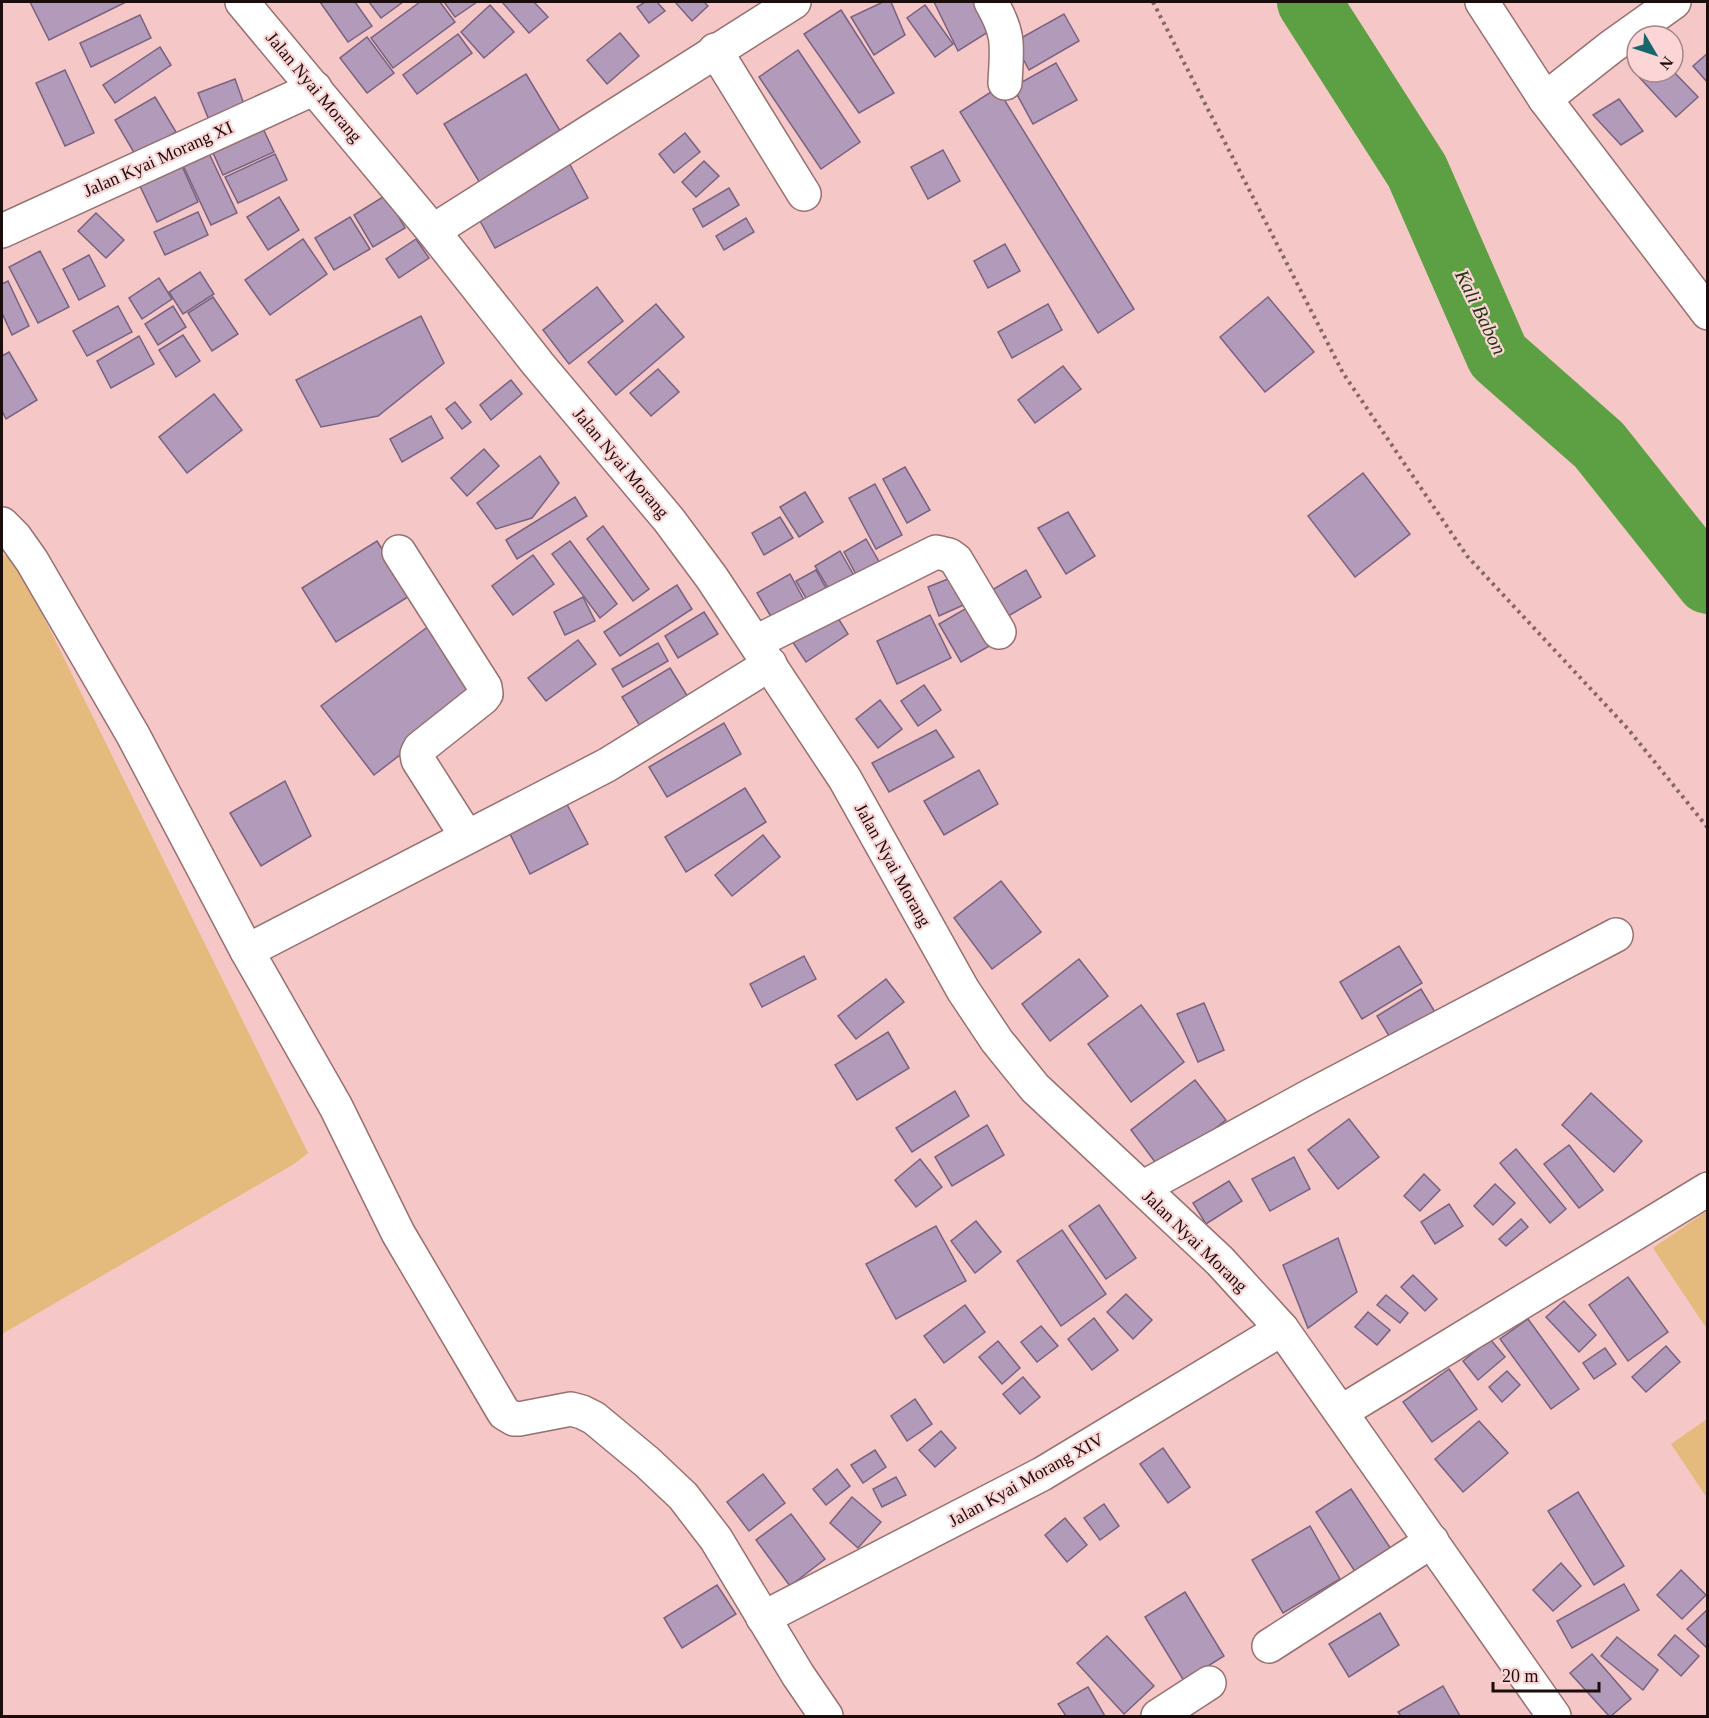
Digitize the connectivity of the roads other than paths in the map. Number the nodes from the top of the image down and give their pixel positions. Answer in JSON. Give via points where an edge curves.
{"nodes":[{"id":1,"x":242,"y":2,"type":"edge"},
{"id":2,"x":991,"y":2,"type":"edge"},
{"id":3,"x":1482,"y":2,"type":"edge"},
{"id":4,"x":1674,"y":2,"type":"edge"},
{"id":5,"x":788,"y":3,"type":"edge"},
{"id":6,"x":715,"y":50,"type":"junction"},
{"id":7,"x":1005,"y":82,"type":"dead end"},
{"id":8,"x":315,"y":88,"type":"junction"},
{"id":9,"x":1545,"y":99,"type":"junction"},
{"id":10,"x":804,"y":194,"type":"dead end"},
{"id":11,"x":2,"y":231,"type":"edge"},
{"id":12,"x":433,"y":231,"type":"junction"},
{"id":13,"x":1707,"y":313,"type":"edge"},
{"id":14,"x":2,"y":524,"type":"edge"},
{"id":15,"x":399,"y":552,"type":"dead end"},
{"id":16,"x":999,"y":632,"type":"dead end"},
{"id":17,"x":763,"y":653,"type":"junction"},
{"id":18,"x":467,"y":837,"type":"junction"},
{"id":19,"x":1616,"y":935,"type":"dead end"},
{"id":20,"x":247,"y":951,"type":"junction"},
{"id":21,"x":1142,"y":1188,"type":"junction"},
{"id":22,"x":1707,"y":1189,"type":"edge"},
{"id":23,"x":1281,"y":1329,"type":"junction"},
{"id":24,"x":1341,"y":1412,"type":"junction"},
{"id":25,"x":1432,"y":1541,"type":"junction"},
{"id":26,"x":763,"y":1618,"type":"junction"},
{"id":27,"x":1269,"y":1646,"type":"dead end"},
{"id":28,"x":1209,"y":1683,"type":"dead end"},
{"id":29,"x":826,"y":1716,"type":"edge"},
{"id":30,"x":1158,"y":1716,"type":"edge"},
{"id":31,"x":1554,"y":1716,"type":"edge"}],
"edges":[{"from":1,"to":8,"type":"street","name":"Jalan Nyai Morang"},
{"from":2,"to":7,"type":"street","via":[[1007,37]]},
{"from":3,"to":9,"type":"street"},
{"from":4,"to":9,"type":"street"},
{"from":5,"to":6,"type":"street"},
{"from":6,"to":10,"type":"street"},
{"from":6,"to":12,"type":"street"},
{"from":8,"to":11,"type":"street","name":"Jalan Kyai Morang XI"},
{"from":8,"to":12,"type":"street","name":"Jalan Nyai Morang"},
{"from":9,"to":13,"type":"street"},
{"from":12,"to":17,"type":"street","name":"Jalan Nyai Morang","via":[[669,520]]},
{"from":14,"to":20,"type":"street","via":[[32,561],[127,725]]},
{"from":15,"to":18,"type":"street","via":[[485,687],[483,698],[417,754]]},
{"from":16,"to":17,"type":"street","via":[[956,560],[936,552]]},
{"from":17,"to":18,"type":"street","via":[[608,765]]},
{"from":17,"to":21,"type":"street","name":"Jalan Nyai Morang","via":[[845,779],[963,990],[997,1041],[1035,1088]]},
{"from":18,"to":20,"type":"street"},
{"from":19,"to":21,"type":"street"},
{"from":20,"to":26,"type":"street","via":[[336,1107],[398,1233],[504,1413],[519,1419],[571,1409],[594,1418],[683,1496],[716,1539]]},
{"from":21,"to":23,"type":"street","name":"Jalan Nyai Morang","via":[[1220,1261]]},
{"from":22,"to":24,"type":"street"},
{"from":23,"to":24,"type":"street","name":"Jalan Nyai Morang"},
{"from":23,"to":26,"type":"street","name":"Jalan Kyai Morang XIV","via":[[1042,1474]]},
{"from":24,"to":25,"type":"street","name":"Jalan Nyai Morang"},
{"from":25,"to":27,"type":"street"},
{"from":25,"to":31,"type":"street","name":"Jalan Nyai Morang"},
{"from":26,"to":29,"type":"street"},
{"from":28,"to":30,"type":"street"}]}
